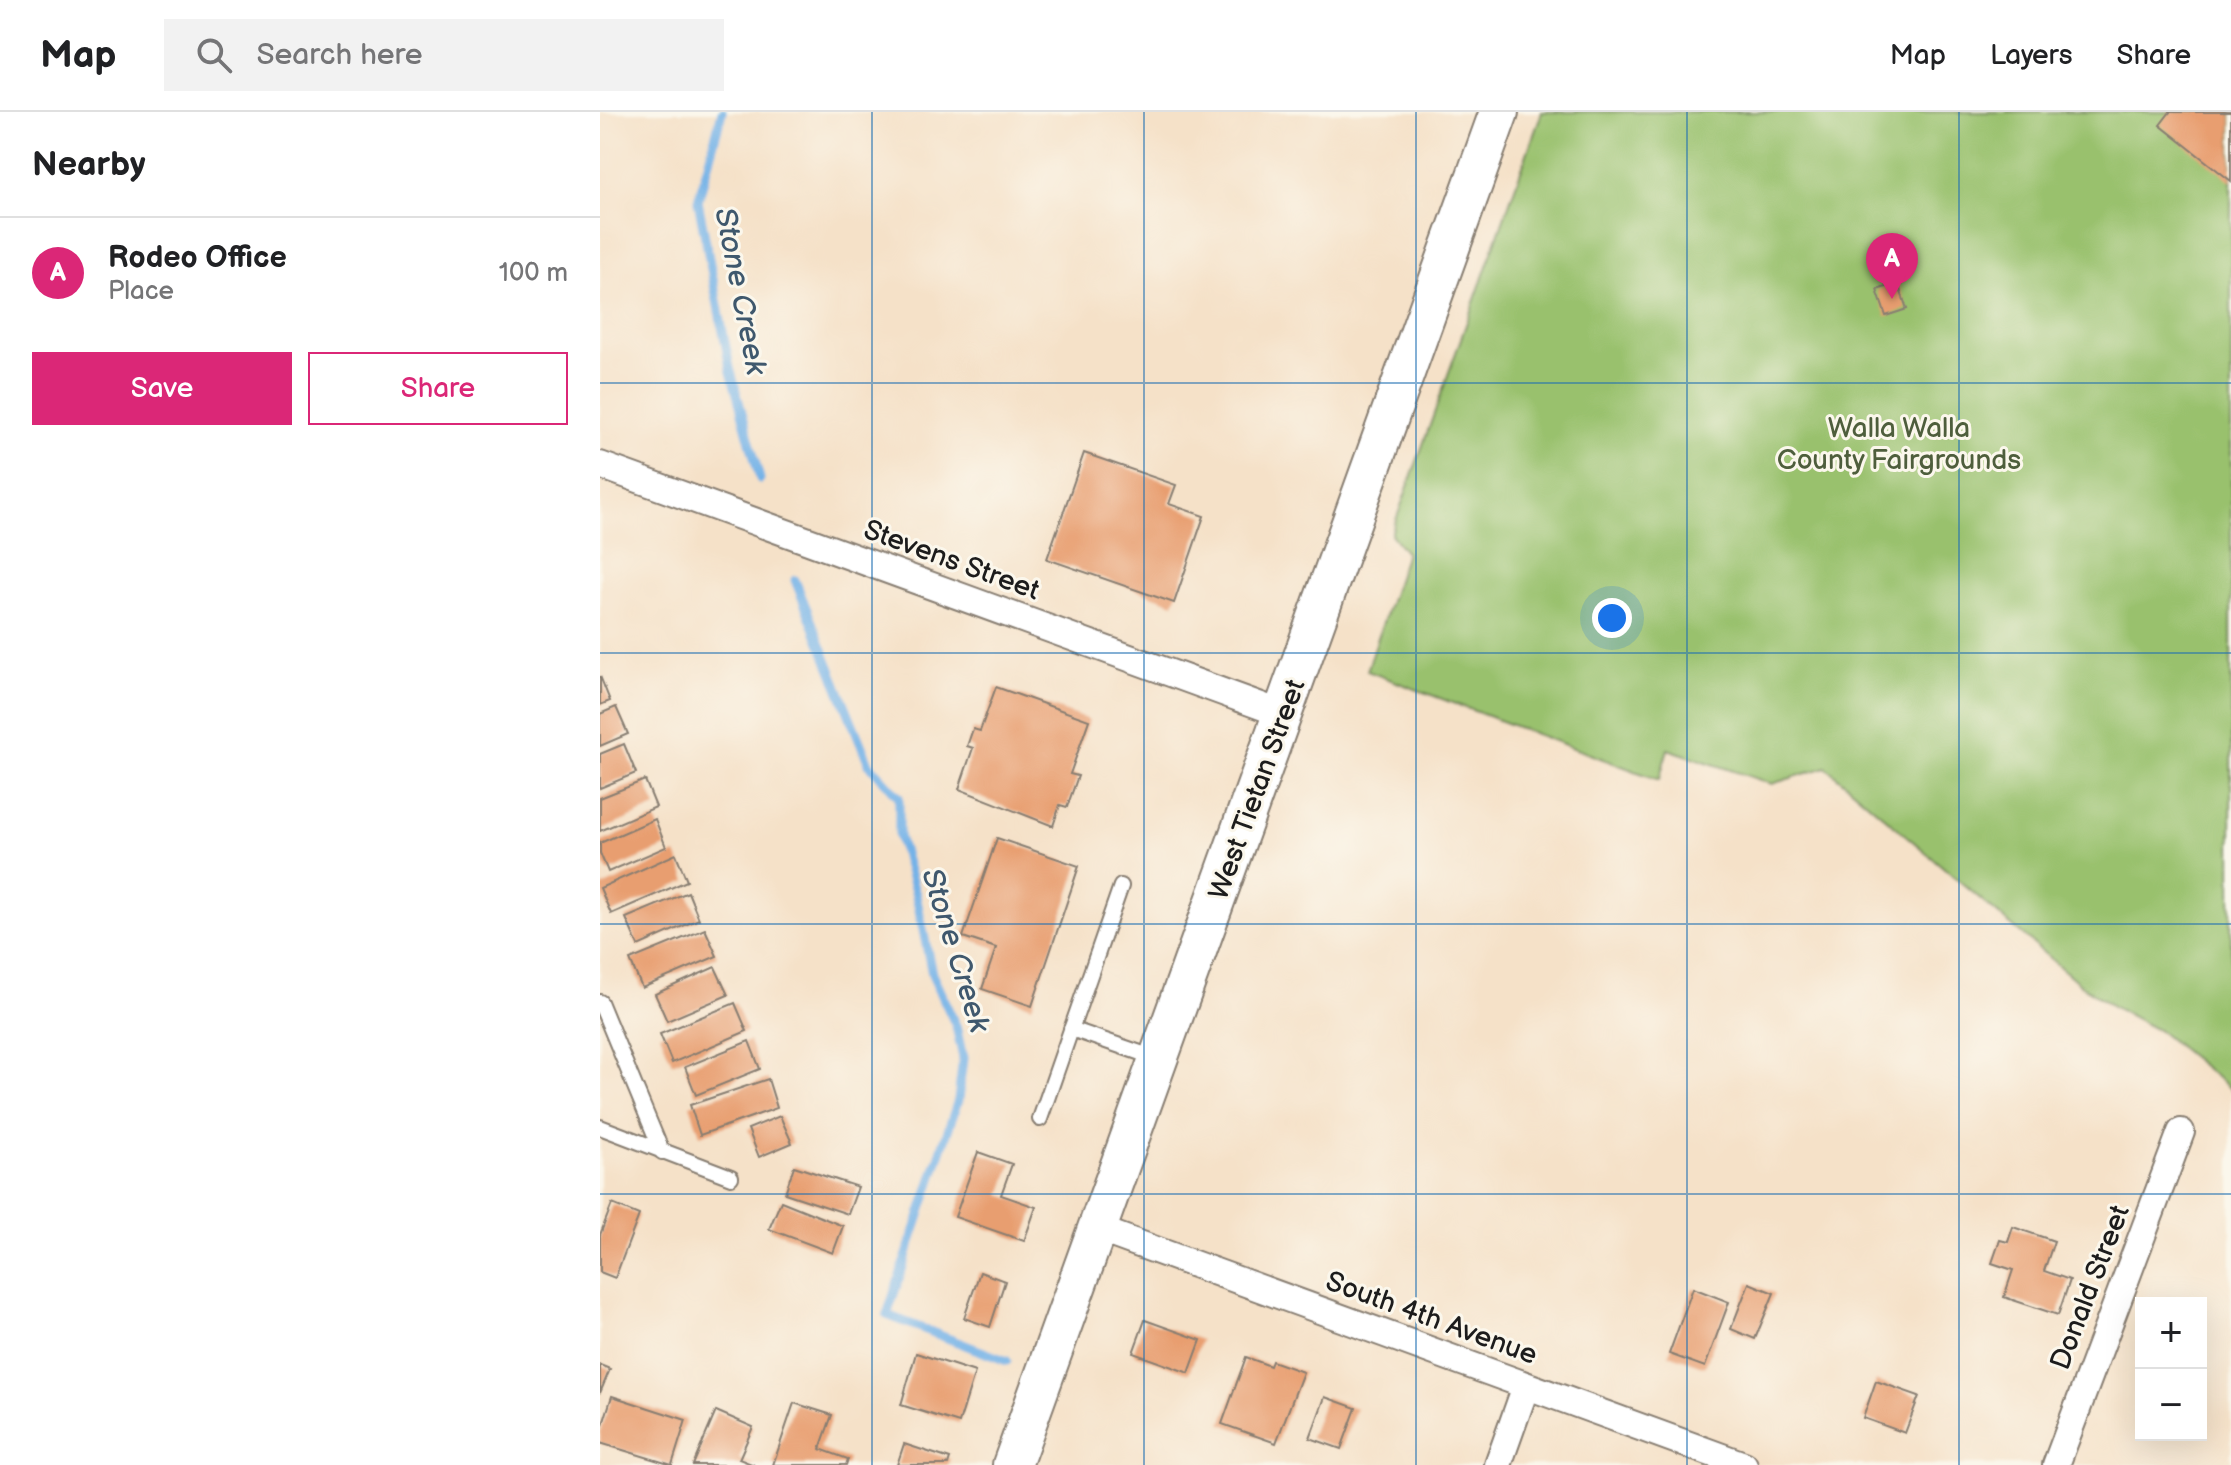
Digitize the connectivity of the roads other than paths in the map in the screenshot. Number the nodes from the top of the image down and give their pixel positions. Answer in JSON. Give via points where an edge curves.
{"nodes":[{"id":1,"x":1499,"y":112,"type":"edge"},
{"id":2,"x":600,"y":465,"type":"edge"},
{"id":3,"x":1283,"y":714,"type":"junction"},
{"id":4,"x":1121,"y":886,"type":"dead end"},
{"id":5,"x":600,"y":1002,"type":"edge"},
{"id":6,"x":1071,"y":1029,"type":"junction"},
{"id":7,"x":1159,"y":1060,"type":"junction"},
{"id":8,"x":1040,"y":1119,"type":"dead end"},
{"id":9,"x":600,"y":1127,"type":"edge"},
{"id":10,"x":2181,"y":1132,"type":"dead end"},
{"id":11,"x":662,"y":1152,"type":"junction"},
{"id":12,"x":731,"y":1177,"type":"dead end"},
{"id":13,"x":1098,"y":1229,"type":"junction"},
{"id":14,"x":1526,"y":1386,"type":"junction"},
{"id":15,"x":1012,"y":1465,"type":"edge"},
{"id":16,"x":1498,"y":1465,"type":"edge"},
{"id":17,"x":1744,"y":1465,"type":"edge"},
{"id":18,"x":2056,"y":1465,"type":"edge"}],
"edges":[{"from":1,"to":3,"type":"main road","name":"West Tietan Street"},
{"from":2,"to":3,"type":"street","name":"Stevens Street"},
{"from":3,"to":7,"type":"main road","name":"West Tietan Street"},
{"from":4,"to":6,"type":"lane"},
{"from":5,"to":11,"type":"lane"},
{"from":6,"to":7,"type":"lane"},
{"from":6,"to":8,"type":"lane"},
{"from":7,"to":13,"type":"main road","name":"West Tietan Street"},
{"from":9,"to":11,"type":"lane"},
{"from":10,"to":18,"type":"street","name":"Donald Street"},
{"from":11,"to":12,"type":"lane"},
{"from":13,"to":14,"type":"street","name":"South 4th Avenue"},
{"from":13,"to":15,"type":"main road","name":"West Tietan Street"},
{"from":14,"to":16,"type":"street"},
{"from":14,"to":17,"type":"street","name":"South 4th Avenue"}]}
